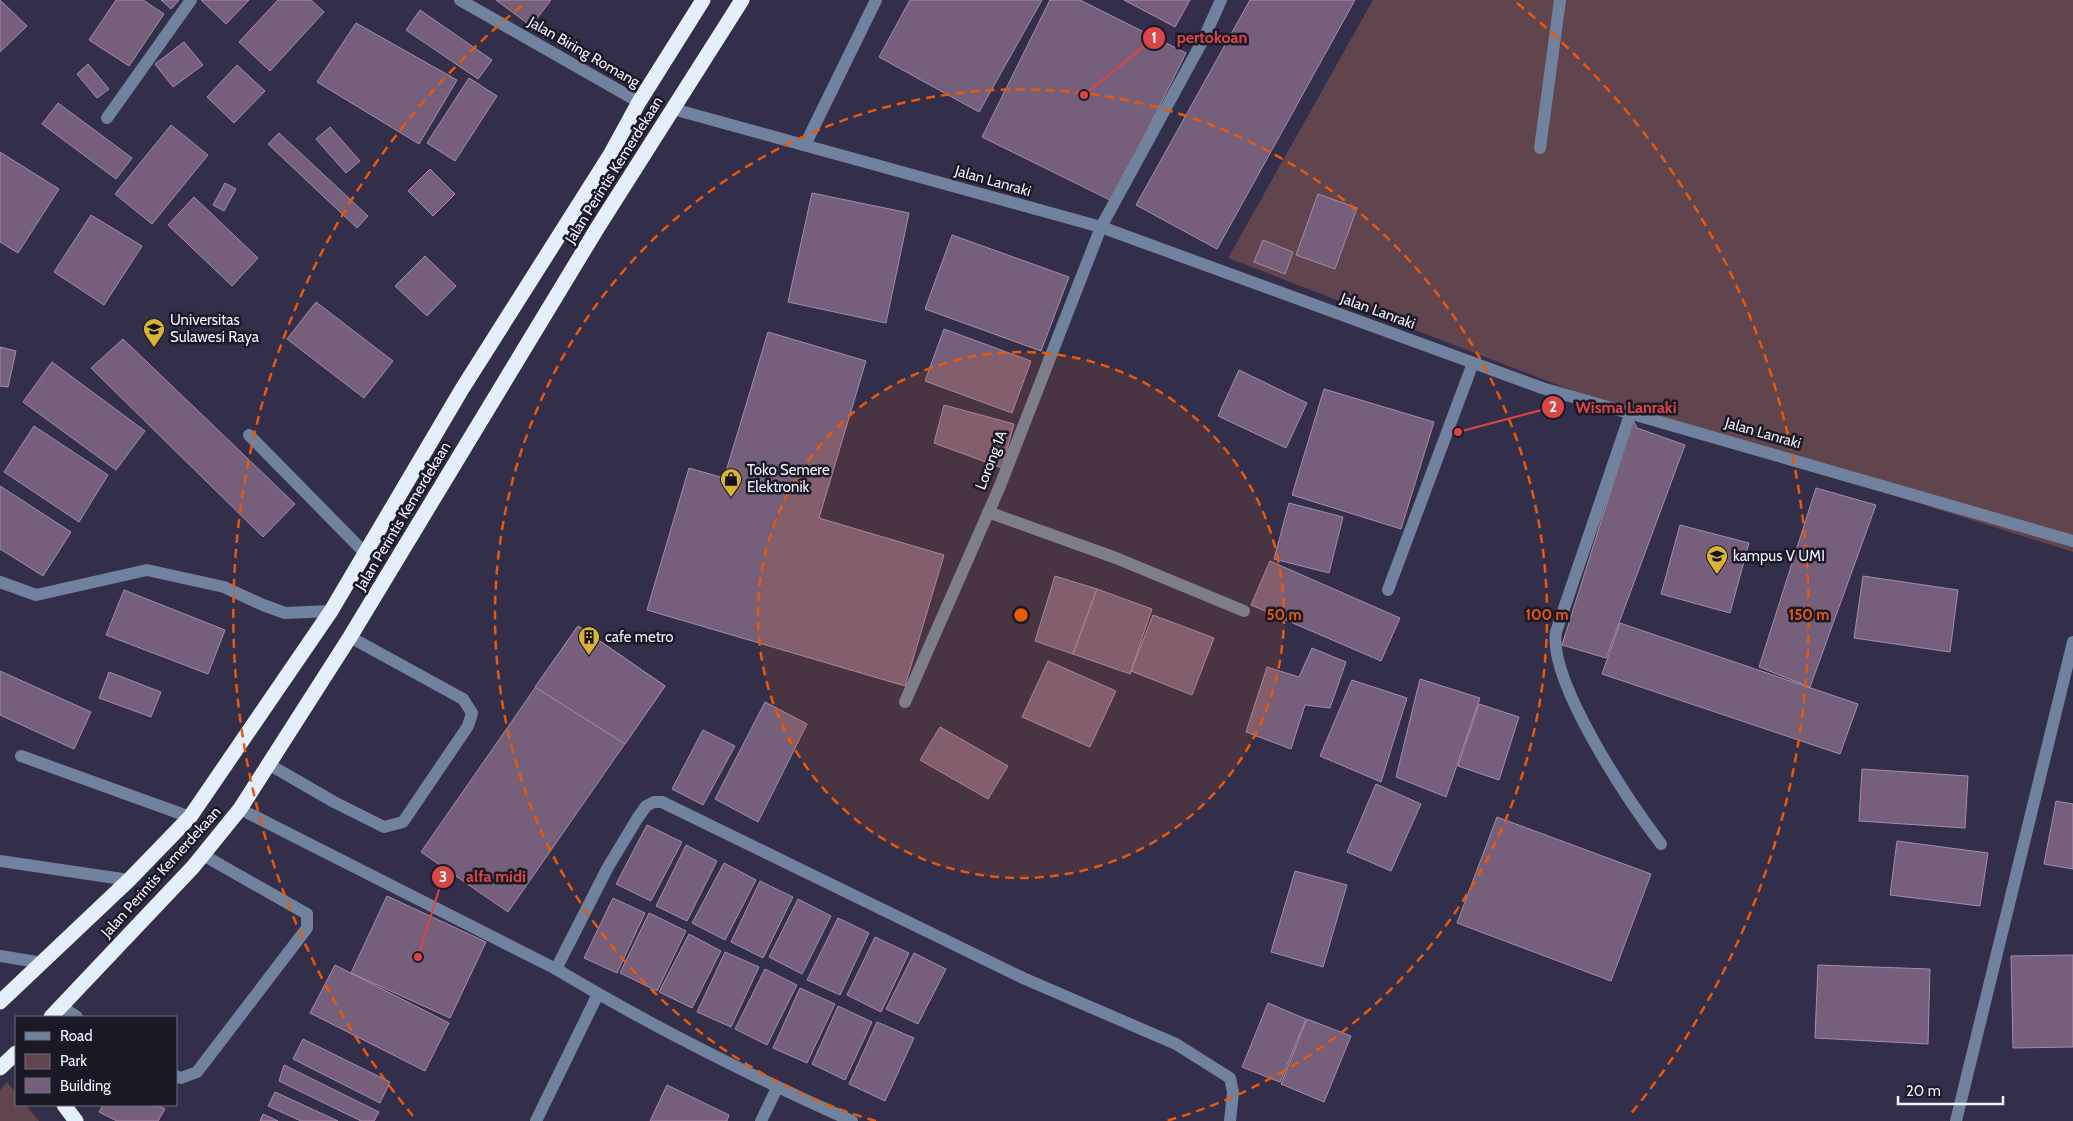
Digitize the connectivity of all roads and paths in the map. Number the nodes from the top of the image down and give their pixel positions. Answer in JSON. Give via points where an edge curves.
{"nodes":[{"id":1,"x":191,"y":0,"type":"edge"},
{"id":2,"x":460,"y":0,"type":"edge"},
{"id":3,"x":703,"y":0,"type":"edge"},
{"id":4,"x":742,"y":0,"type":"edge"},
{"id":5,"x":876,"y":0,"type":"edge"},
{"id":6,"x":1221,"y":0,"type":"edge"},
{"id":7,"x":1560,"y":0,"type":"edge"},
{"id":8,"x":639,"y":102,"type":"junction"},
{"id":9,"x":673,"y":109,"type":"junction"},
{"id":10,"x":107,"y":118,"type":"dead end"},
{"id":11,"x":804,"y":145,"type":"junction"},
{"id":12,"x":1540,"y":148,"type":"dead end"},
{"id":13,"x":1101,"y":228,"type":"junction"},
{"id":14,"x":1473,"y":363,"type":"junction"},
{"id":15,"x":1631,"y":412,"type":"junction"},
{"id":16,"x":249,"y":435,"type":"dead end"},
{"id":17,"x":988,"y":512,"type":"junction"},
{"id":18,"x":2073,"y":541,"type":"edge"},
{"id":19,"x":364,"y":553,"type":"junction"},
{"id":20,"x":0,"y":582,"type":"edge"},
{"id":21,"x":1388,"y":590,"type":"dead end"},
{"id":22,"x":331,"y":610,"type":"junction"},
{"id":23,"x":1244,"y":611,"type":"dead end"},
{"id":24,"x":350,"y":637,"type":"junction"},
{"id":25,"x":2073,"y":642,"type":"edge"},
{"id":26,"x":905,"y":702,"type":"dead end"},
{"id":27,"x":21,"y":756,"type":"dead end"},
{"id":28,"x":270,"y":764,"type":"junction"},
{"id":29,"x":240,"y":809,"type":"junction"},
{"id":30,"x":190,"y":817,"type":"junction"},
{"id":31,"x":1661,"y":844,"type":"dead end"},
{"id":32,"x":203,"y":855,"type":"junction"},
{"id":33,"x":0,"y":861,"type":"edge"},
{"id":34,"x":129,"y":880,"type":"junction"},
{"id":35,"x":0,"y":956,"type":"edge"},
{"id":36,"x":43,"y":963,"type":"junction"},
{"id":37,"x":556,"y":969,"type":"junction"},
{"id":38,"x":598,"y":994,"type":"junction"},
{"id":39,"x":0,"y":1002,"type":"edge"},
{"id":40,"x":56,"y":1012,"type":"edge"},
{"id":41,"x":74,"y":1016,"type":"edge"},
{"id":42,"x":15,"y":1054,"type":"edge"},
{"id":43,"x":0,"y":1068,"type":"edge"},
{"id":44,"x":178,"y":1077,"type":"edge"},
{"id":45,"x":777,"y":1088,"type":"junction"},
{"id":46,"x":65,"y":1106,"type":"edge"},
{"id":47,"x":76,"y":1121,"type":"edge"},
{"id":48,"x":536,"y":1121,"type":"edge"},
{"id":49,"x":761,"y":1121,"type":"edge"},
{"id":50,"x":852,"y":1121,"type":"edge"},
{"id":51,"x":1230,"y":1121,"type":"edge"},
{"id":52,"x":1956,"y":1121,"type":"edge"}],
"edges":[{"from":1,"to":10,"type":"street"},
{"from":2,"to":8,"type":"street","name":"Jalan Biring Romang"},
{"from":3,"to":8,"type":"highway","name":"Jalan Perintis Kemerdekaan"},
{"from":4,"to":9,"type":"highway","name":"Jalan Perintis Kemerdekaan"},
{"from":5,"to":11,"type":"street"},
{"from":6,"to":13,"type":"street","name":"Lorong 1A","via":[[1203,40]]},
{"from":7,"to":12,"type":"street"},
{"from":8,"to":19,"type":"highway","name":"Jalan Perintis Kemerdekaan","via":[[610,155],[462,388]]},
{"from":9,"to":11,"type":"street","name":"Jalan Lanraki"},
{"from":9,"to":24,"type":"highway","name":"Jalan Perintis Kemerdekaan","via":[[506,375]]},
{"from":11,"to":13,"type":"street","name":"Jalan Lanraki"},
{"from":13,"to":14,"type":"street","name":"Jalan Lanraki"},
{"from":13,"to":17,"type":"street","name":"Lorong 1A"},
{"from":14,"to":15,"type":"street","name":"Jalan Lanraki","via":[[1542,388]]},
{"from":14,"to":21,"type":"street"},
{"from":15,"to":18,"type":"street","name":"Jalan Lanraki"},
{"from":15,"to":31,"type":"street","via":[[1554,643],[1564,682],[1607,766]]},
{"from":16,"to":19,"type":"street"},
{"from":17,"to":23,"type":"street","via":[[1116,558]]},
{"from":17,"to":26,"type":"street","name":"Lorong 1A"},
{"from":19,"to":22,"type":"highway","name":"Jalan Perintis Kemerdekaan"},
{"from":20,"to":22,"type":"street","via":[[36,595],[147,570],[224,587],[285,613]]},
{"from":22,"to":30,"type":"highway","name":"Jalan Perintis Kemerdekaan"},
{"from":24,"to":28,"type":"highway","name":"Jalan Perintis Kemerdekaan"},
{"from":24,"to":28,"type":"street","via":[[463,699],[472,713],[468,726],[403,822],[384,827]]},
{"from":25,"to":52,"type":"street"},
{"from":27,"to":30,"type":"street"},
{"from":28,"to":29,"type":"highway","name":"Jalan Perintis Kemerdekaan"},
{"from":29,"to":32,"type":"highway","name":"Jalan Perintis Kemerdekaan"},
{"from":29,"to":37,"type":"street"},
{"from":30,"to":34,"type":"highway","name":"Jalan Perintis Kemerdekaan"},
{"from":32,"to":40,"type":"highway","name":"Jalan Perintis Kemerdekaan"},
{"from":32,"to":44,"type":"street","via":[[307,914],[307,928],[197,1072]]},
{"from":33,"to":34,"type":"street"},
{"from":34,"to":36,"type":"highway","name":"Jalan Perintis Kemerdekaan"},
{"from":35,"to":36,"type":"street"},
{"from":36,"to":39,"type":"highway","name":"Jalan Perintis Kemerdekaan"},
{"from":37,"to":38,"type":"street"},
{"from":37,"to":51,"type":"street","via":[[637,819],[646,806],[662,802],[1022,978],[1176,1044],[1230,1078],[1234,1092]]},
{"from":38,"to":45,"type":"street"},
{"from":38,"to":48,"type":"street"},
{"from":40,"to":41,"type":"street"},
{"from":42,"to":43,"type":"highway"},
{"from":45,"to":49,"type":"street"},
{"from":45,"to":50,"type":"street"},
{"from":46,"to":47,"type":"highway"}]}
